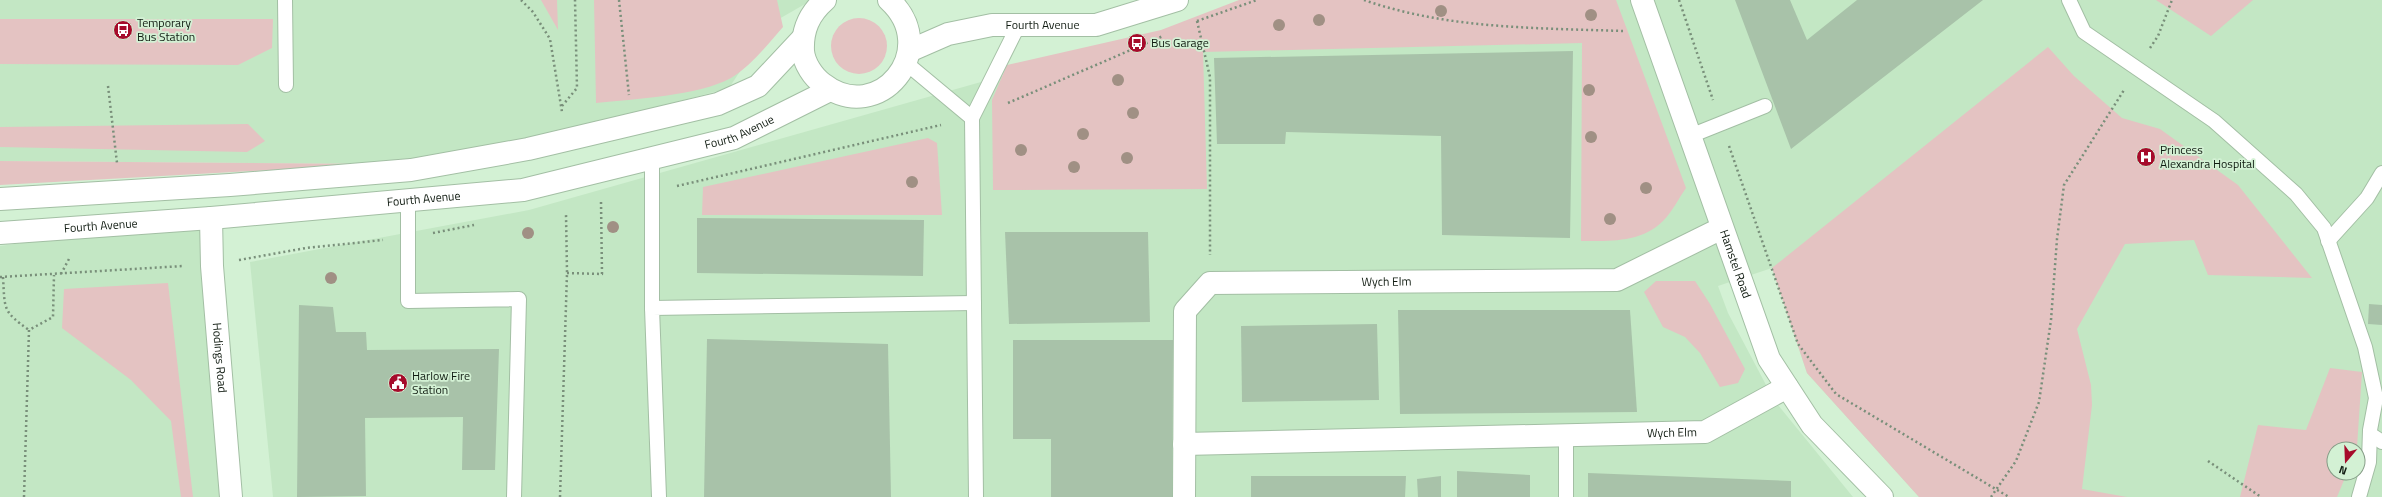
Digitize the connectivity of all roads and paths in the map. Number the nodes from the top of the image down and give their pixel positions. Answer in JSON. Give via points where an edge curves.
{"nodes":[{"id":1,"x":285,"y":0,"type":"edge"},
{"id":2,"x":521,"y":0,"type":"edge"},
{"id":3,"x":575,"y":0,"type":"edge"},
{"id":4,"x":619,"y":0,"type":"edge"},
{"id":5,"x":824,"y":0,"type":"edge"},
{"id":6,"x":889,"y":0,"type":"edge"},
{"id":7,"x":893,"y":0,"type":"edge"},
{"id":8,"x":1177,"y":0,"type":"edge"},
{"id":9,"x":1364,"y":0,"type":"edge"},
{"id":10,"x":1642,"y":0,"type":"edge"},
{"id":11,"x":1679,"y":0,"type":"edge"},
{"id":12,"x":2069,"y":0,"type":"edge"},
{"id":13,"x":2172,"y":0,"type":"edge"},
{"id":14,"x":1197,"y":21,"type":"dead end"},
{"id":15,"x":1019,"y":24,"type":"junction"},
{"id":16,"x":1653,"y":32,"type":"junction"},
{"id":17,"x":803,"y":38,"type":"junction"},
{"id":18,"x":908,"y":57,"type":"junction"},
{"id":19,"x":2137,"y":70,"type":"junction"},
{"id":20,"x":108,"y":86,"type":"dead end"},
{"id":21,"x":286,"y":86,"type":"dead end"},
{"id":22,"x":830,"y":90,"type":"junction"},
{"id":23,"x":629,"y":100,"type":"dead end"},
{"id":24,"x":1765,"y":106,"type":"dead end"},
{"id":25,"x":562,"y":107,"type":"junction"},
{"id":26,"x":562,"y":117,"type":"dead end"},
{"id":27,"x":972,"y":118,"type":"junction"},
{"id":28,"x":1722,"y":124,"type":"junction"},
{"id":29,"x":1690,"y":136,"type":"junction"},
{"id":30,"x":652,"y":160,"type":"junction"},
{"id":31,"x":118,"y":168,"type":"dead end"},
{"id":32,"x":2382,"y":173,"type":"edge"},
{"id":33,"x":0,"y":199,"type":"edge"},
{"id":34,"x":600,"y":201,"type":"dead end"},
{"id":35,"x":408,"y":202,"type":"junction"},
{"id":36,"x":566,"y":214,"type":"dead end"},
{"id":37,"x":211,"y":218,"type":"junction"},
{"id":38,"x":1722,"y":228,"type":"junction"},
{"id":39,"x":0,"y":233,"type":"edge"},
{"id":40,"x":2328,"y":241,"type":"junction"},
{"id":41,"x":212,"y":266,"type":"junction"},
{"id":42,"x":567,"y":273,"type":"junction"},
{"id":43,"x":54,"y":275,"type":"junction"},
{"id":44,"x":2,"y":277,"type":"edge"},
{"id":45,"x":1210,"y":283,"type":"junction"},
{"id":46,"x":974,"y":303,"type":"junction"},
{"id":47,"x":652,"y":308,"type":"junction"},
{"id":48,"x":29,"y":330,"type":"junction"},
{"id":49,"x":1787,"y":387,"type":"junction"},
{"id":50,"x":2379,"y":398,"type":"edge"},
{"id":51,"x":2370,"y":434,"type":"junction"},
{"id":52,"x":1566,"y":435,"type":"junction"},
{"id":53,"x":2382,"y":442,"type":"edge"},
{"id":54,"x":1184,"y":444,"type":"junction"},
{"id":55,"x":2208,"y":461,"type":"dead end"},
{"id":56,"x":1998,"y":490,"type":"junction"},
{"id":57,"x":24,"y":497,"type":"edge"},
{"id":58,"x":231,"y":497,"type":"edge"},
{"id":59,"x":514,"y":497,"type":"edge"},
{"id":60,"x":560,"y":497,"type":"edge"},
{"id":61,"x":660,"y":497,"type":"edge"},
{"id":62,"x":976,"y":497,"type":"edge"},
{"id":63,"x":1184,"y":497,"type":"edge"},
{"id":64,"x":1566,"y":497,"type":"edge"},
{"id":65,"x":1882,"y":497,"type":"edge"},
{"id":66,"x":1991,"y":497,"type":"edge"},
{"id":67,"x":2010,"y":497,"type":"edge"},
{"id":68,"x":2261,"y":497,"type":"edge"},
{"id":69,"x":2359,"y":497,"type":"edge"}],
"edges":[{"from":1,"to":21,"type":"lane"},
{"from":2,"to":25,"type":"path","via":[[533,12],[550,39]]},
{"from":3,"to":25,"type":"path","via":[[577,88]]},
{"from":4,"to":23,"type":"path"},
{"from":5,"to":17,"type":"street","via":[[806,23]]},
{"from":6,"to":7,"type":"street"},
{"from":6,"to":18,"type":"street","via":[[906,23],[910,37]]},
{"from":8,"to":15,"type":"street","name":"Fourth Avenue","via":[[1096,25]]},
{"from":9,"to":16,"type":"path","via":[[1388,8],[1493,27]]},
{"from":10,"to":16,"type":"street","name":"Hamstel Road"},
{"from":11,"to":28,"type":"path"},
{"from":12,"to":19,"type":"lane","via":[[2084,32]]},
{"from":13,"to":19,"type":"path","via":[[2158,36]]},
{"from":14,"to":45,"type":"path","via":[[1210,77]]},
{"from":15,"to":18,"type":"street","name":"Fourth Avenue","via":[[992,25],[948,34]]},
{"from":15,"to":27,"type":"lane"},
{"from":16,"to":29,"type":"street","name":"Hamstel Road"},
{"from":17,"to":22,"type":"street","via":[[809,68],[818,81]]},
{"from":17,"to":33,"type":"street","via":[[758,86],[718,104],[528,149],[411,170],[230,185]]},
{"from":18,"to":22,"type":"street","via":[[897,78],[883,90],[866,96]]},
{"from":18,"to":27,"type":"lane"},
{"from":19,"to":40,"type":"lane","via":[[2214,121],[2296,194],[2324,228]]},
{"from":19,"to":56,"type":"path","via":[[2064,185],[2040,402],[2016,461]]},
{"from":20,"to":31,"type":"path"},
{"from":22,"to":30,"type":"street","name":"Fourth Avenue","via":[[734,138]]},
{"from":24,"to":28,"type":"lane"},
{"from":25,"to":26,"type":"path"},
{"from":27,"to":46,"type":"lane"},
{"from":28,"to":29,"type":"lane"},
{"from":28,"to":56,"type":"path","via":[[1798,344],[1836,394]]},
{"from":29,"to":38,"type":"street","name":"Hamstel Road"},
{"from":30,"to":35,"type":"street","name":"Fourth Avenue","via":[[523,190]]},
{"from":30,"to":47,"type":"lane"},
{"from":32,"to":40,"type":"lane","via":[[2366,198]]},
{"from":34,"to":42,"type":"path","via":[[602,274]]},
{"from":35,"to":37,"type":"street","name":"Fourth Avenue"},
{"from":35,"to":59,"type":"lane","via":[[408,301],[519,298]]},
{"from":36,"to":42,"type":"path"},
{"from":37,"to":39,"type":"street","name":"Fourth Avenue"},
{"from":37,"to":41,"type":"street","name":"Hodings Road"},
{"from":38,"to":45,"type":"street","name":"Wych Elm","via":[[1617,280]]},
{"from":38,"to":49,"type":"street","name":"Hamstel Road","via":[[1769,360]]},
{"from":40,"to":50,"type":"lane","via":[[2365,347]]},
{"from":41,"to":43,"type":"path","via":[[175,266]]},
{"from":41,"to":58,"type":"street","name":"Hodings Road"},
{"from":42,"to":60,"type":"path"},
{"from":43,"to":44,"type":"path"},
{"from":43,"to":48,"type":"path","via":[[53,317]]},
{"from":44,"to":48,"type":"path","via":[[9,316]]},
{"from":45,"to":54,"type":"street","via":[[1184,311]]},
{"from":46,"to":47,"type":"lane"},
{"from":46,"to":62,"type":"lane"},
{"from":47,"to":61,"type":"lane"},
{"from":48,"to":57,"type":"path"},
{"from":49,"to":52,"type":"street","name":"Wych Elm","via":[[1706,432]]},
{"from":49,"to":65,"type":"street","name":"Hamstel Road","via":[[1812,425]]},
{"from":50,"to":51,"type":"lane"},
{"from":51,"to":53,"type":"lane"},
{"from":51,"to":69,"type":"lane","via":[[2369,462]]},
{"from":52,"to":54,"type":"street","name":"Wych Elm"},
{"from":52,"to":64,"type":"lane"},
{"from":54,"to":63,"type":"street"},
{"from":55,"to":68,"type":"path"},
{"from":56,"to":66,"type":"path"},
{"from":56,"to":67,"type":"path"}]}
